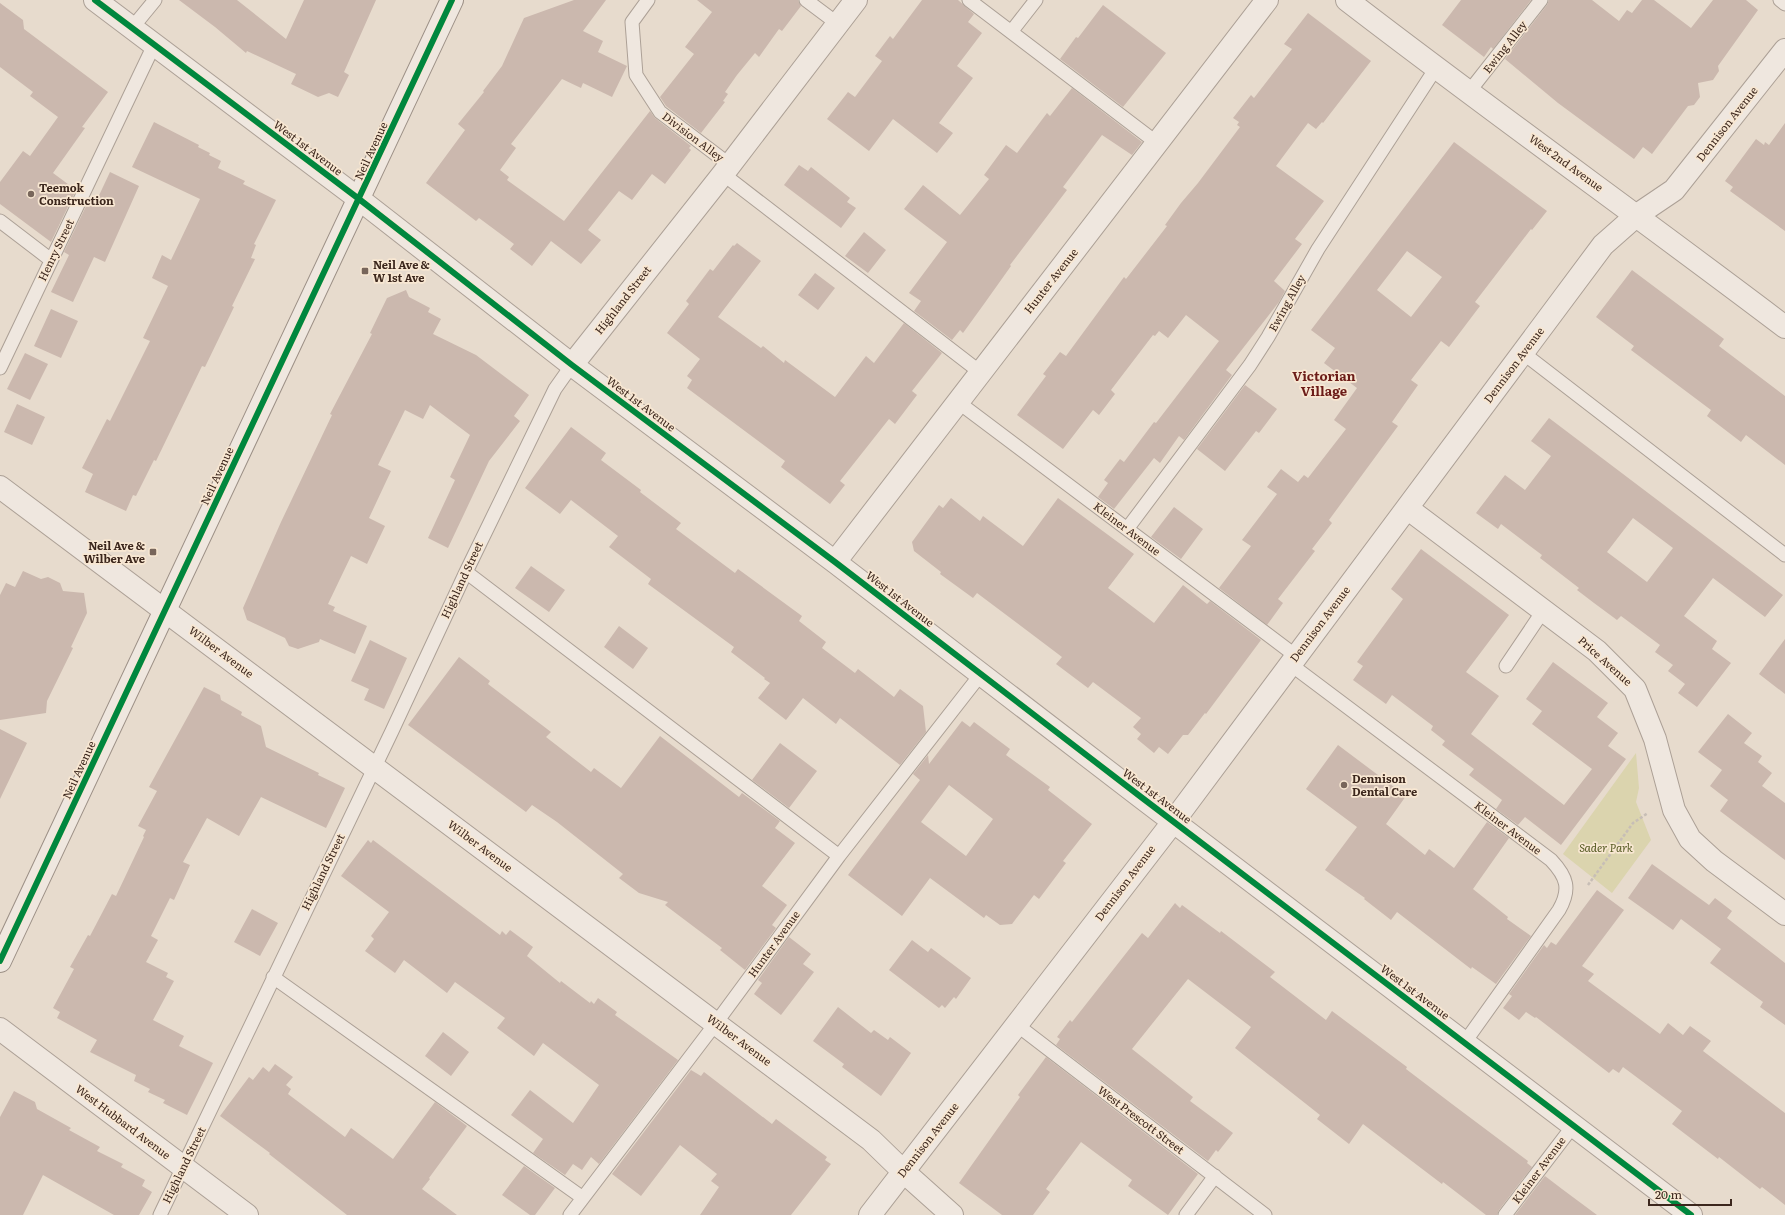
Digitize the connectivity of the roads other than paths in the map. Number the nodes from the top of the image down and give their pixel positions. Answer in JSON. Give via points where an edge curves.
{"nodes":[{"id":1,"x":95,"y":0,"type":"edge"},
{"id":2,"x":155,"y":0,"type":"edge"},
{"id":3,"x":452,"y":0,"type":"edge"},
{"id":4,"x":648,"y":0,"type":"edge"},
{"id":5,"x":806,"y":0,"type":"edge"},
{"id":6,"x":856,"y":0,"type":"edge"},
{"id":7,"x":969,"y":0,"type":"edge"},
{"id":8,"x":1036,"y":0,"type":"edge"},
{"id":9,"x":1267,"y":0,"type":"edge"},
{"id":10,"x":1347,"y":0,"type":"edge"},
{"id":11,"x":1541,"y":0,"type":"edge"},
{"id":12,"x":1780,"y":0,"type":"edge"},
{"id":13,"x":1785,"y":4,"type":"edge"},
{"id":14,"x":838,"y":24,"type":"junction"},
{"id":15,"x":132,"y":28,"type":"junction"},
{"id":16,"x":1011,"y":32,"type":"junction"},
{"id":17,"x":154,"y":45,"type":"junction"},
{"id":18,"x":1785,"y":50,"type":"edge"},
{"id":19,"x":1436,"y":68,"type":"junction"},
{"id":20,"x":1468,"y":93,"type":"junction"},
{"id":21,"x":1156,"y":144,"type":"junction"},
{"id":22,"x":726,"y":169,"type":"junction"},
{"id":23,"x":359,"y":199,"type":"junction"},
{"id":24,"x":1637,"y":215,"type":"junction"},
{"id":25,"x":0,"y":221,"type":"edge"},
{"id":26,"x":52,"y":260,"type":"junction"},
{"id":27,"x":1785,"y":327,"type":"edge"},
{"id":28,"x":1522,"y":354,"type":"junction"},
{"id":29,"x":572,"y":365,"type":"junction"},
{"id":30,"x":0,"y":368,"type":"edge"},
{"id":31,"x":980,"y":372,"type":"junction"},
{"id":32,"x":958,"y":402,"type":"junction"},
{"id":33,"x":0,"y":486,"type":"edge"},
{"id":34,"x":1407,"y":508,"type":"junction"},
{"id":35,"x":1126,"y":529,"type":"junction"},
{"id":36,"x":1785,"y":555,"type":"edge"},
{"id":37,"x":835,"y":562,"type":"junction"},
{"id":38,"x":466,"y":572,"type":"junction"},
{"id":39,"x":1543,"y":610,"type":"junction"},
{"id":40,"x":165,"y":611,"type":"junction"},
{"id":41,"x":1293,"y":660,"type":"junction"},
{"id":42,"x":1506,"y":666,"type":"dead end"},
{"id":43,"x":981,"y":674,"type":"junction"},
{"id":44,"x":374,"y":766,"type":"junction"},
{"id":45,"x":1173,"y":822,"type":"junction"},
{"id":46,"x":839,"y":856,"type":"junction"},
{"id":47,"x":1785,"y":914,"type":"edge"},
{"id":48,"x":0,"y":961,"type":"edge"},
{"id":49,"x":274,"y":977,"type":"junction"},
{"id":50,"x":716,"y":1023,"type":"junction"},
{"id":51,"x":1017,"y":1025,"type":"junction"},
{"id":52,"x":0,"y":1029,"type":"edge"},
{"id":53,"x":1465,"y":1042,"type":"junction"},
{"id":54,"x":1573,"y":1126,"type":"junction"},
{"id":55,"x":182,"y":1167,"type":"junction"},
{"id":56,"x":904,"y":1172,"type":"junction"},
{"id":57,"x":1215,"y":1176,"type":"junction"},
{"id":58,"x":583,"y":1198,"type":"junction"},
{"id":59,"x":160,"y":1215,"type":"edge"},
{"id":60,"x":247,"y":1215,"type":"edge"},
{"id":61,"x":570,"y":1215,"type":"edge"},
{"id":62,"x":870,"y":1215,"type":"edge"},
{"id":63,"x":952,"y":1215,"type":"edge"},
{"id":64,"x":1186,"y":1215,"type":"edge"},
{"id":65,"x":1265,"y":1215,"type":"edge"},
{"id":66,"x":1505,"y":1215,"type":"edge"},
{"id":67,"x":1691,"y":1215,"type":"edge"}],
"edges":[{"from":1,"to":15,"type":"street","name":"West 1st Avenue"},
{"from":2,"to":15,"type":"lane"},
{"from":3,"to":23,"type":"street","name":"Neil Avenue"},
{"from":4,"to":22,"type":"lane","name":"Division Alley","via":[[632,22],[636,75],[660,112]]},
{"from":5,"to":14,"type":"lane"},
{"from":6,"to":14,"type":"street","name":"Highland Street"},
{"from":7,"to":16,"type":"lane"},
{"from":8,"to":16,"type":"lane"},
{"from":9,"to":21,"type":"street","name":"Hunter Avenue"},
{"from":10,"to":19,"type":"street","name":"West 2nd Avenue"},
{"from":11,"to":20,"type":"lane","name":"Ewing Alley"},
{"from":12,"to":13,"type":"lane"},
{"from":14,"to":22,"type":"street","name":"Highland Street"},
{"from":15,"to":17,"type":"street","name":"West 1st Avenue"},
{"from":16,"to":21,"type":"lane"},
{"from":17,"to":23,"type":"street","name":"West 1st Avenue"},
{"from":17,"to":26,"type":"lane","name":"Henry Street"},
{"from":18,"to":24,"type":"street","name":"Dennison Avenue","via":[[1674,190]]},
{"from":19,"to":20,"type":"street","name":"West 2nd Avenue"},
{"from":19,"to":35,"type":"lane","name":"Ewing Alley","via":[[1318,249],[1250,365]]},
{"from":20,"to":24,"type":"street","name":"West 2nd Avenue"},
{"from":21,"to":31,"type":"street","name":"Hunter Avenue"},
{"from":22,"to":29,"type":"street","name":"Highland Street"},
{"from":22,"to":31,"type":"lane","name":"Division Alley"},
{"from":23,"to":29,"type":"street","name":"West 1st Avenue"},
{"from":23,"to":40,"type":"street","name":"Neil Avenue"},
{"from":24,"to":27,"type":"street","name":"West 2nd Avenue"},
{"from":24,"to":28,"type":"street","name":"Dennison Avenue","via":[[1603,245]]},
{"from":25,"to":26,"type":"lane"},
{"from":26,"to":30,"type":"lane","name":"Henry Street"},
{"from":28,"to":34,"type":"street","name":"Dennison Avenue"},
{"from":28,"to":36,"type":"lane"},
{"from":29,"to":37,"type":"street","name":"West 1st Avenue"},
{"from":29,"to":38,"type":"lane","name":"Highland Street","via":[[553,393]]},
{"from":31,"to":32,"type":"street","name":"Hunter Avenue"},
{"from":32,"to":35,"type":"lane","name":"Kleiner Avenue"},
{"from":32,"to":37,"type":"street","name":"Hunter Avenue"},
{"from":33,"to":40,"type":"street","name":"Wilber Avenue"},
{"from":34,"to":39,"type":"street","name":"Price Avenue"},
{"from":34,"to":41,"type":"street","name":"Dennison Avenue"},
{"from":35,"to":41,"type":"lane","name":"Kleiner Avenue"},
{"from":37,"to":43,"type":"street","name":"West 1st Avenue"},
{"from":38,"to":44,"type":"lane","name":"Highland Street"},
{"from":38,"to":46,"type":"lane"},
{"from":39,"to":42,"type":"lane"},
{"from":39,"to":47,"type":"street","name":"Price Avenue","via":[[1596,651],[1635,689],[1655,739],[1674,810],[1690,839],[1714,861]]},
{"from":40,"to":44,"type":"street","name":"Wilber Avenue"},
{"from":40,"to":48,"type":"street","name":"Neil Avenue"},
{"from":41,"to":45,"type":"street","name":"Dennison Avenue"},
{"from":41,"to":53,"type":"lane","name":"Kleiner Avenue","via":[[1551,860],[1565,881],[1567,892],[1559,910]]},
{"from":43,"to":45,"type":"street","name":"West 1st Avenue"},
{"from":43,"to":46,"type":"lane","name":"Hunter Avenue"},
{"from":44,"to":49,"type":"lane","name":"Highland Street"},
{"from":44,"to":50,"type":"street","name":"Wilber Avenue"},
{"from":45,"to":51,"type":"street","name":"Dennison Avenue"},
{"from":45,"to":53,"type":"street","name":"West 1st Avenue"},
{"from":46,"to":50,"type":"lane","name":"Hunter Avenue"},
{"from":49,"to":55,"type":"lane","name":"Highland Street"},
{"from":49,"to":58,"type":"lane"},
{"from":50,"to":56,"type":"street","name":"Wilber Avenue","via":[[871,1140]]},
{"from":50,"to":58,"type":"lane","name":"Hunter Avenue"},
{"from":51,"to":56,"type":"street","name":"Dennison Avenue"},
{"from":51,"to":57,"type":"lane","name":"West Prescott Street"},
{"from":52,"to":55,"type":"street","name":"West Hubbard Avenue"},
{"from":53,"to":54,"type":"street","name":"West 1st Avenue"},
{"from":54,"to":66,"type":"lane","name":"Kleiner Avenue"},
{"from":54,"to":67,"type":"street","name":"West 1st Avenue"},
{"from":55,"to":59,"type":"lane","name":"Highland Street"},
{"from":55,"to":60,"type":"street","name":"West Hubbard Avenue"},
{"from":56,"to":62,"type":"street","name":"Dennison Avenue"},
{"from":56,"to":63,"type":"street","name":"Wilber Avenue"},
{"from":57,"to":64,"type":"lane"},
{"from":57,"to":65,"type":"lane","name":"West Prescott Street"},
{"from":58,"to":61,"type":"lane","name":"Hunter Avenue"}]}
